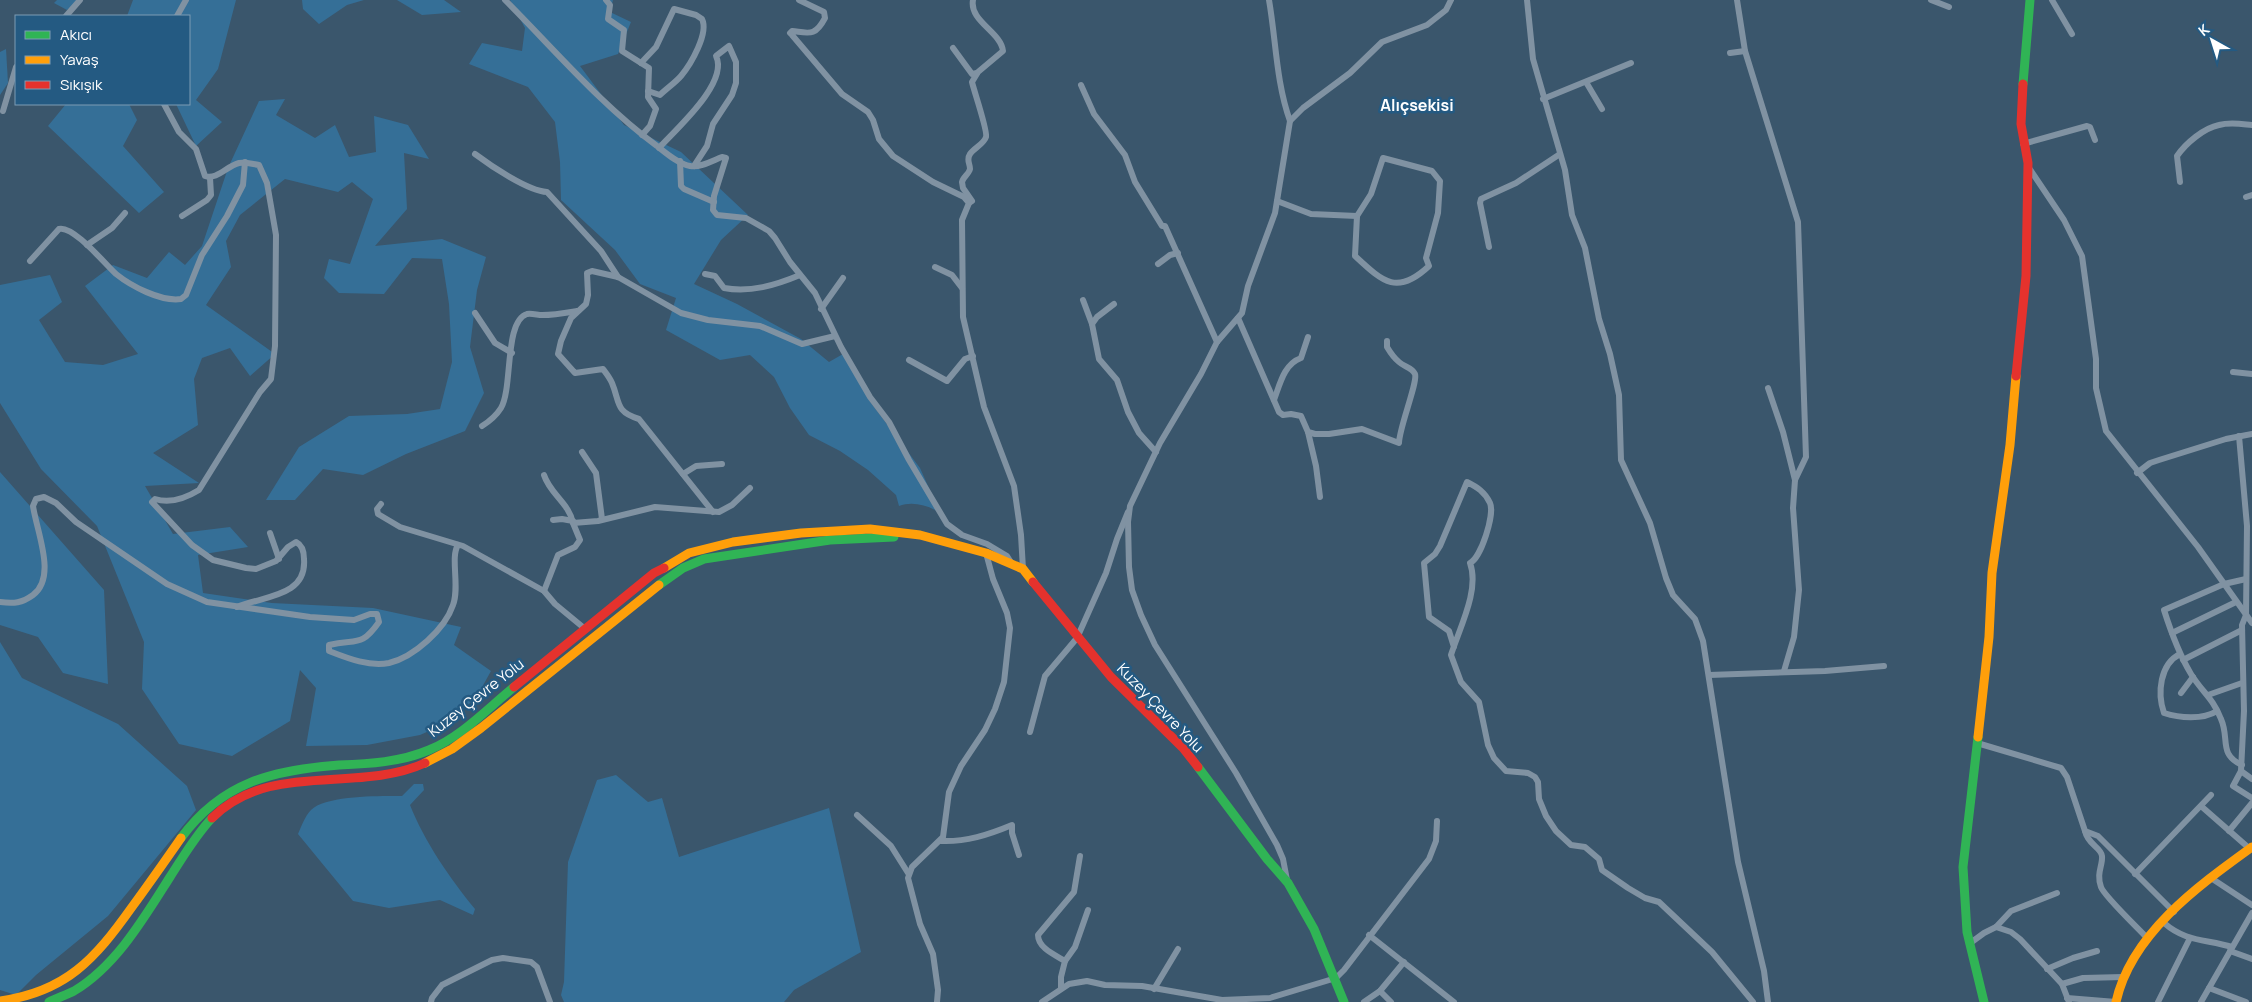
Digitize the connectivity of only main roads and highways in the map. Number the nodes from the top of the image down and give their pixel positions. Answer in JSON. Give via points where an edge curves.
{"nodes":[{"id":1,"x":2030,"y":0,"type":"edge"},
{"id":2,"x":936,"y":540,"type":"junction"},
{"id":3,"x":2251,"y":848,"type":"edge"},
{"id":4,"x":0,"y":1001,"type":"edge"},
{"id":5,"x":49,"y":1002,"type":"edge"},
{"id":6,"x":1344,"y":1002,"type":"edge"},
{"id":7,"x":1984,"y":1002,"type":"edge"},
{"id":8,"x":2116,"y":1002,"type":"edge"}],
"edges":[{"from":1,"to":7,"type":"main road","via":[[2021,124],[2028,163],[2026,276],[1963,867],[1969,944]]},
{"from":2,"to":4,"type":"main road","name":"Kuzey Çevre Yolu","via":[[892,530],[845,529],[707,548],[671,562],[654,572],[436,748],[392,761],[280,772],[234,788],[202,812],[190,826],[95,958],[44,993]]},
{"from":2,"to":5,"type":"main road","name":"Kuzey Çevre Yolu","via":[[890,536],[830,540],[704,559],[661,583],[444,755],[401,772],[282,782],[240,797],[209,820],[200,831],[145,914],[107,963],[75,990]]},
{"from":2,"to":6,"type":"main road","name":"Kuzey Çevre Yolu","via":[[986,553],[1023,569],[1077,638],[1133,700],[1184,748],[1288,883],[1314,929]]},
{"from":3,"to":8,"type":"main road","via":[[2211,878],[2148,939],[2122,978]]}]}
